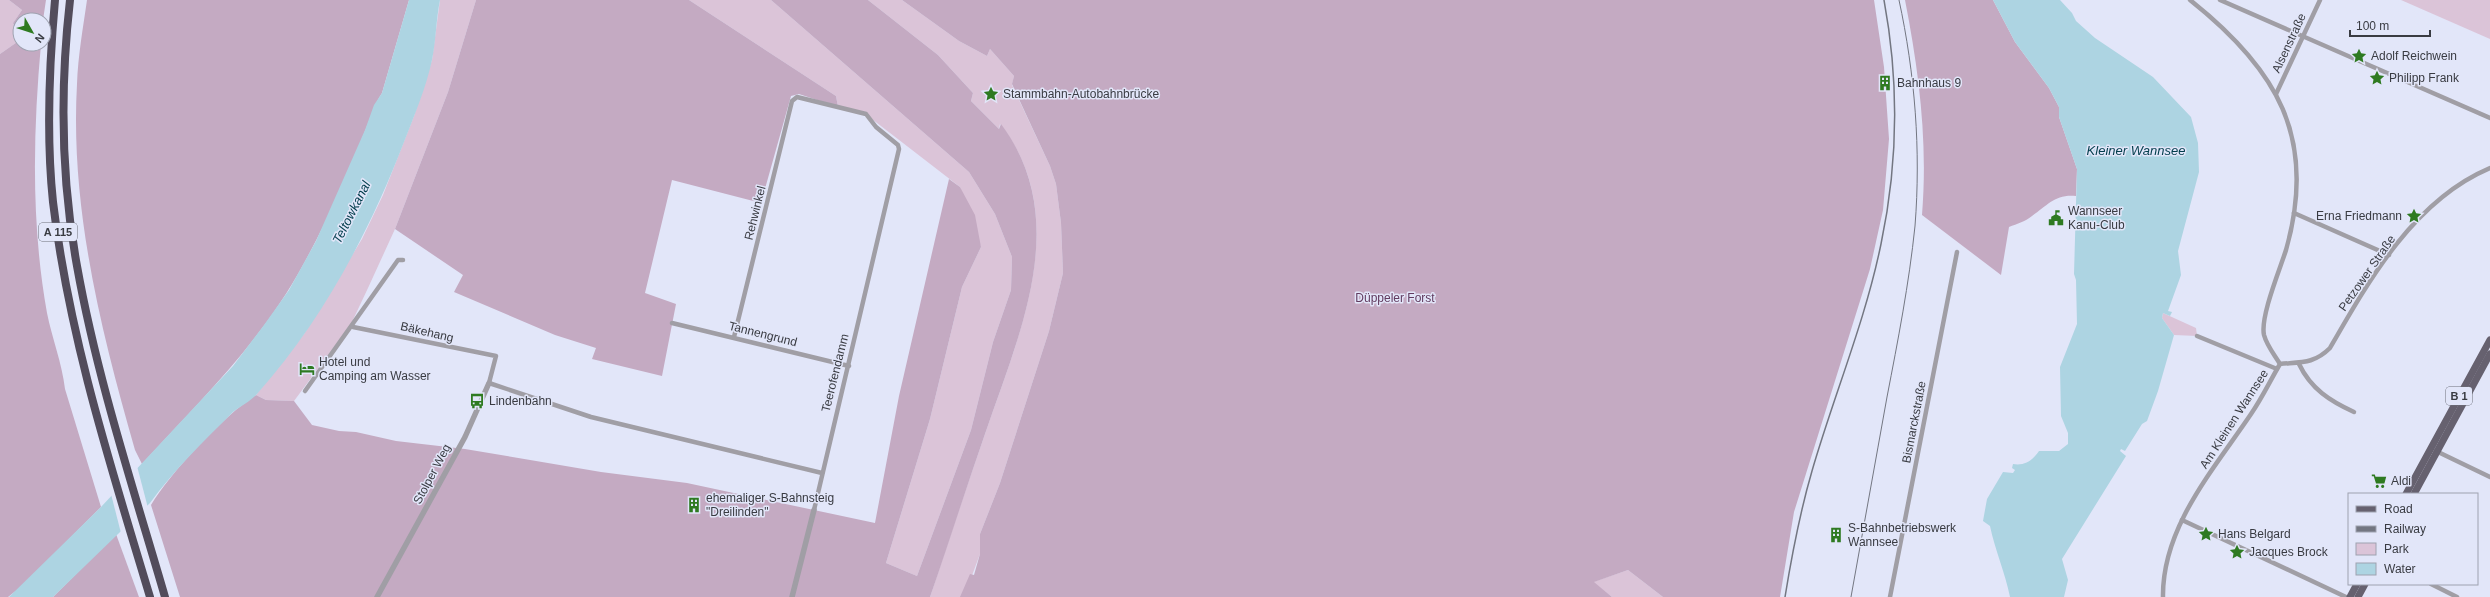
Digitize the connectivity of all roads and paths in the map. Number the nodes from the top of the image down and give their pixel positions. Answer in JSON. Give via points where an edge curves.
{"nodes":[{"id":1,"x":55,"y":0,"type":"edge"},
{"id":2,"x":70,"y":0,"type":"edge"},
{"id":3,"x":2190,"y":0,"type":"edge"},
{"id":4,"x":2220,"y":0,"type":"edge"},
{"id":5,"x":2320,"y":0,"type":"edge"},
{"id":6,"x":2304,"y":36,"type":"junction"},
{"id":7,"x":2276,"y":94,"type":"junction"},
{"id":8,"x":2490,"y":118,"type":"edge"},
{"id":9,"x":898,"y":153,"type":"joint"},
{"id":10,"x":2490,"y":168,"type":"edge"},
{"id":11,"x":2294,"y":213,"type":"junction"},
{"id":12,"x":1957,"y":252,"type":"dead end"},
{"id":13,"x":2389,"y":255,"type":"junction"},
{"id":14,"x":404,"y":260,"type":"dead end"},
{"id":15,"x":672,"y":322,"type":"dead end"},
{"id":16,"x":353,"y":327,"type":"junction"},
{"id":17,"x":2197,"y":336,"type":"dead end"},
{"id":18,"x":734,"y":337,"type":"junction"},
{"id":19,"x":2490,"y":340,"type":"edge"},
{"id":20,"x":2490,"y":354,"type":"edge"},
{"id":21,"x":496,"y":356,"type":"joint"},
{"id":22,"x":2280,"y":364,"type":"junction"},
{"id":23,"x":2299,"y":364,"type":"junction"},
{"id":24,"x":849,"y":366,"type":"junction"},
{"id":25,"x":2277,"y":369,"type":"junction"},
{"id":26,"x":489,"y":383,"type":"junction"},
{"id":27,"x":305,"y":391,"type":"dead end"},
{"id":28,"x":2354,"y":412,"type":"dead end"},
{"id":29,"x":2434,"y":450,"type":"junction"},
{"id":30,"x":822,"y":473,"type":"junction"},
{"id":31,"x":2490,"y":477,"type":"edge"},
{"id":32,"x":2407,"y":493,"type":"edge"},
{"id":33,"x":2414,"y":493,"type":"edge"},
{"id":34,"x":814,"y":510,"type":"joint"},
{"id":35,"x":2182,"y":520,"type":"junction"},
{"id":36,"x":2356,"y":585,"type":"edge"},
{"id":37,"x":2364,"y":585,"type":"edge"},
{"id":38,"x":2433,"y":585,"type":"edge"},
{"id":39,"x":150,"y":597,"type":"edge"},
{"id":40,"x":166,"y":597,"type":"edge"},
{"id":41,"x":377,"y":597,"type":"edge"},
{"id":42,"x":792,"y":597,"type":"edge"},
{"id":43,"x":1890,"y":597,"type":"edge"},
{"id":44,"x":2163,"y":597,"type":"edge"},
{"id":45,"x":2346,"y":597,"type":"edge"},
{"id":46,"x":2350,"y":597,"type":"edge"},
{"id":47,"x":2358,"y":597,"type":"edge"},
{"id":48,"x":2457,"y":597,"type":"edge"}],
"edges":[{"from":1,"to":39,"type":"highway","number":"A 115","via":[[49,112],[53,201],[71,314],[108,458]]},
{"from":2,"to":40,"type":"highway","number":"A 115","via":[[63,82],[63,120],[72,235],[86,314],[123,454]]},
{"from":3,"to":7,"type":"street","name":"Am Kleinen Wannsee","via":[[2242,48]]},
{"from":4,"to":6,"type":"street"},
{"from":5,"to":6,"type":"street","name":"Alsenstraße"},
{"from":6,"to":7,"type":"street","name":"Alsenstraße"},
{"from":6,"to":8,"type":"street"},
{"from":7,"to":11,"type":"street","name":"Am Kleinen Wannsee","via":[[2287,116],[2297,162],[2298,185]]},
{"from":9,"to":18,"type":"street","name":"Rehwinkel","via":[[898,145],[876,127],[866,114],[797,97],[792,101]]},
{"from":9,"to":24,"type":"street","name":"Teerofendamm"},
{"from":10,"to":13,"type":"street","name":"Petzower Straße","via":[[2471,177],[2441,198],[2414,224]]},
{"from":11,"to":13,"type":"street"},
{"from":11,"to":22,"type":"street","name":"Am Kleinen Wannsee","via":[[2264,320],[2267,343]]},
{"from":12,"to":43,"type":"street","name":"Bismarckstraße"},
{"from":13,"to":23,"type":"street","name":"Petzower Straße","via":[[2330,348],[2314,361]]},
{"from":14,"to":16,"type":"street","via":[[398,260],[356,318]]},
{"from":15,"to":18,"type":"street","name":"Tannengrund"},
{"from":16,"to":21,"type":"street","name":"Bäkehang"},
{"from":16,"to":27,"type":"street"},
{"from":17,"to":25,"type":"street"},
{"from":18,"to":24,"type":"street","name":"Tannengrund"},
{"from":19,"to":29,"type":"main road","number":"B 1"},
{"from":20,"to":29,"type":"main road","number":"B 1"},
{"from":21,"to":26,"type":"street","name":"Stolper Weg"},
{"from":22,"to":23,"type":"street","name":"Petzower Straße"},
{"from":22,"to":25,"type":"street","name":"Am Kleinen Wannsee"},
{"from":23,"to":28,"type":"street","via":[[2314,388]]},
{"from":24,"to":30,"type":"street","name":"Teerofendamm"},
{"from":25,"to":35,"type":"street","name":"Am Kleinen Wannsee","via":[[2258,404]]},
{"from":26,"to":30,"type":"street","via":[[591,417]]},
{"from":26,"to":41,"type":"street","name":"Stolper Weg","via":[[476,416]]},
{"from":29,"to":31,"type":"street"},
{"from":29,"to":32,"type":"main road","number":"B 1"},
{"from":29,"to":33,"type":"main road","number":"B 1"},
{"from":30,"to":34,"type":"street","name":"Teerofendamm"},
{"from":34,"to":42,"type":"street","name":"Teerofendamm"},
{"from":35,"to":44,"type":"street","name":"Am Kleinen Wannsee","via":[[2169,550],[2163,580]]},
{"from":35,"to":45,"type":"street"},
{"from":36,"to":46,"type":"main road"},
{"from":37,"to":47,"type":"main road"},
{"from":38,"to":48,"type":"street"}]}
